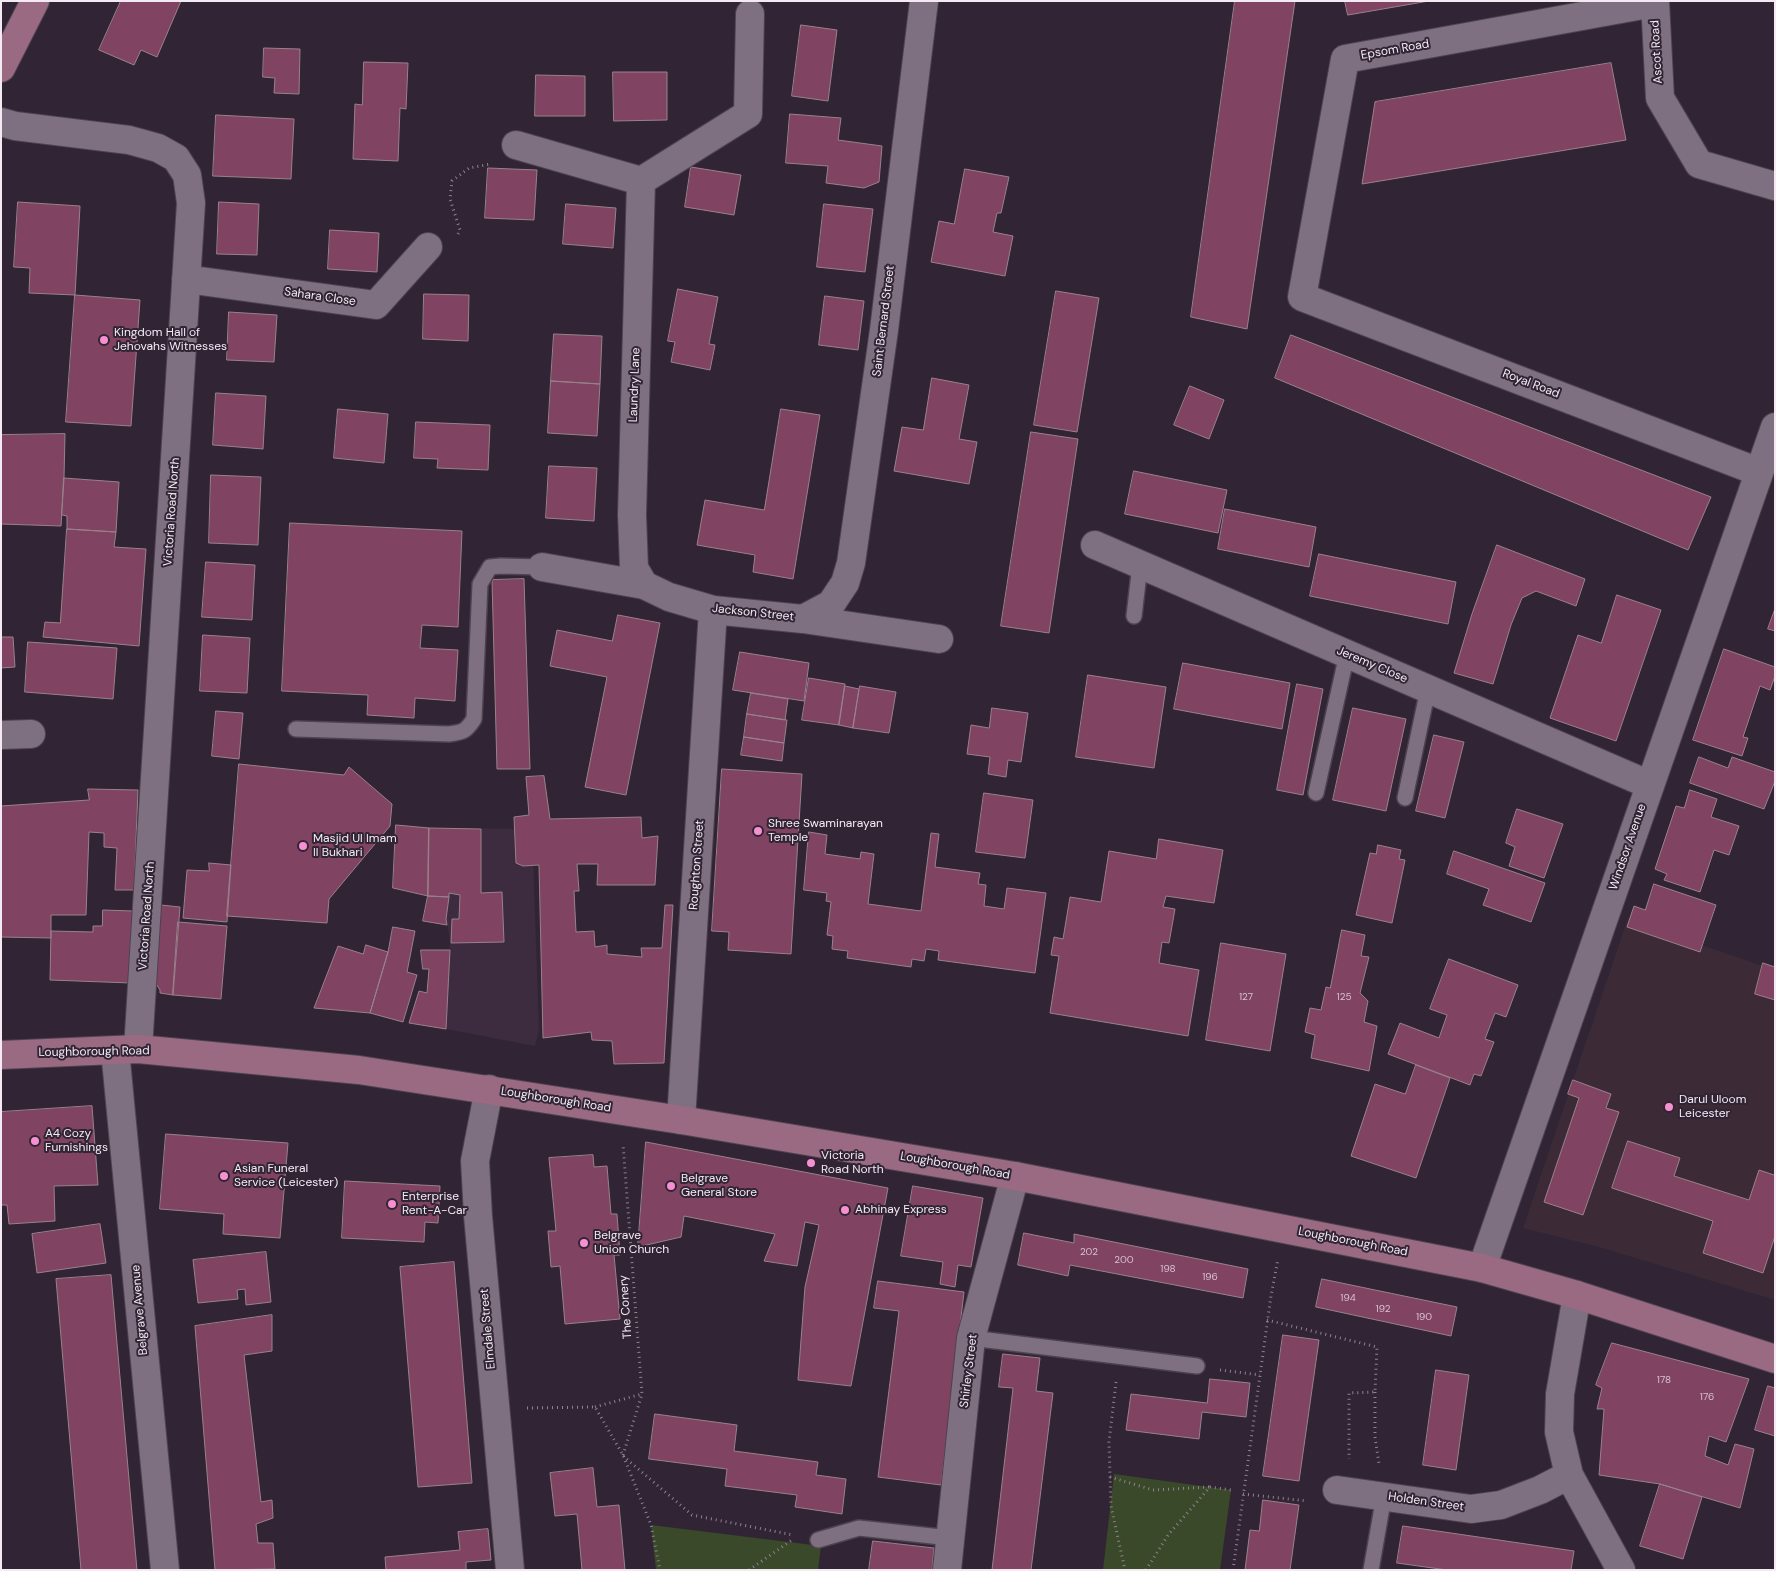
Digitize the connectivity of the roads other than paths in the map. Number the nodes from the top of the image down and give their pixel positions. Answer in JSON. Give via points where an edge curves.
{"nodes":[{"id":1,"x":924,"y":1,"type":"edge"},
{"id":2,"x":34,"y":2,"type":"edge"},
{"id":3,"x":1655,"y":2,"type":"edge"},
{"id":4,"x":750,"y":14,"type":"dead end"},
{"id":5,"x":1,"y":68,"type":"edge"},
{"id":6,"x":1,"y":122,"type":"edge"},
{"id":7,"x":516,"y":145,"type":"road end"},
{"id":8,"x":641,"y":181,"type":"junction"},
{"id":9,"x":1775,"y":186,"type":"edge"},
{"id":10,"x":428,"y":247,"type":"dead end"},
{"id":11,"x":186,"y":279,"type":"junction"},
{"id":12,"x":1302,"y":297,"type":"joint"},
{"id":13,"x":1775,"y":427,"type":"edge"},
{"id":14,"x":1759,"y":472,"type":"junction"},
{"id":15,"x":1095,"y":546,"type":"dead end"},
{"id":16,"x":1140,"y":565,"type":"junction"},
{"id":17,"x":542,"y":567,"type":"joint"},
{"id":18,"x":644,"y":585,"type":"junction"},
{"id":19,"x":712,"y":610,"type":"junction"},
{"id":20,"x":1134,"y":616,"type":"dead end"},
{"id":21,"x":803,"y":619,"type":"junction"},
{"id":22,"x":939,"y":639,"type":"dead end"},
{"id":23,"x":1347,"y":654,"type":"junction"},
{"id":24,"x":1428,"y":689,"type":"junction"},
{"id":25,"x":296,"y":729,"type":"dead end"},
{"id":26,"x":31,"y":734,"type":"dead end"},
{"id":27,"x":1,"y":736,"type":"edge"},
{"id":28,"x":1650,"y":785,"type":"junction"},
{"id":29,"x":1316,"y":793,"type":"dead end"},
{"id":30,"x":1405,"y":798,"type":"dead end"},
{"id":31,"x":127,"y":1050,"type":"junction"},
{"id":32,"x":1,"y":1055,"type":"edge"},
{"id":33,"x":489,"y":1089,"type":"junction"},
{"id":34,"x":680,"y":1120,"type":"junction"},
{"id":35,"x":1015,"y":1176,"type":"junction"},
{"id":36,"x":1482,"y":1268,"type":"junction"},
{"id":37,"x":1576,"y":1295,"type":"junction"},
{"id":38,"x":971,"y":1338,"type":"junction"},
{"id":39,"x":1775,"y":1359,"type":"edge"},
{"id":40,"x":1197,"y":1366,"type":"road end"},
{"id":41,"x":1569,"y":1475,"type":"junction"},
{"id":42,"x":1343,"y":1490,"type":"road end"},
{"id":43,"x":1384,"y":1496,"type":"junction"},
{"id":44,"x":950,"y":1538,"type":"junction"},
{"id":45,"x":818,"y":1540,"type":"dead end"},
{"id":46,"x":164,"y":1570,"type":"edge"},
{"id":47,"x":510,"y":1570,"type":"edge"},
{"id":48,"x":946,"y":1570,"type":"edge"},
{"id":49,"x":1371,"y":1570,"type":"edge"},
{"id":50,"x":1621,"y":1570,"type":"edge"}],
"edges":[{"from":1,"to":21,"type":"street","name":"Saint Bernard Street","via":[[851,563],[846,583],[831,604]]},
{"from":2,"to":5,"type":"street"},
{"from":3,"to":9,"type":"street","name":"Ascot Road","via":[[1660,98],[1699,164]]},
{"from":3,"to":12,"type":"street","name":"Epsom Road","via":[[1345,59]]},
{"from":4,"to":8,"type":"street","via":[[748,114]]},
{"from":6,"to":11,"type":"street","name":"Victoria Road North","via":[[129,140],[158,148],[176,158],[188,175],[191,203]]},
{"from":7,"to":8,"type":"street"},
{"from":8,"to":18,"type":"street","name":"Laundry Lane","via":[[632,515],[634,568]]},
{"from":10,"to":11,"type":"street","name":"Sahara Close","via":[[376,305]]},
{"from":11,"to":31,"type":"street","name":"Victoria Road North"},
{"from":12,"to":14,"type":"street","name":"Royal Road"},
{"from":13,"to":14,"type":"street","name":"Windsor Avenue"},
{"from":14,"to":28,"type":"street","name":"Windsor Avenue"},
{"from":15,"to":16,"type":"street","name":"Jeremy Close"},
{"from":16,"to":20,"type":"lane"},
{"from":16,"to":23,"type":"street","name":"Jeremy Close"},
{"from":17,"to":18,"type":"street","name":"Jackson Street"},
{"from":17,"to":25,"type":"lane","via":[[490,567],[480,584],[474,719],[468,729],[449,734]]},
{"from":18,"to":19,"type":"street","name":"Jackson Street","via":[[669,597]]},
{"from":19,"to":21,"type":"street","name":"Jackson Street"},
{"from":19,"to":34,"type":"street","name":"Roughton Street"},
{"from":21,"to":22,"type":"street","name":"Jackson Street"},
{"from":23,"to":24,"type":"street","name":"Jeremy Close"},
{"from":23,"to":29,"type":"lane"},
{"from":24,"to":28,"type":"street","name":"Jeremy Close"},
{"from":24,"to":30,"type":"lane"},
{"from":26,"to":27,"type":"street"},
{"from":28,"to":36,"type":"street","name":"Windsor Avenue"},
{"from":31,"to":32,"type":"street","name":"Loughborough Road"},
{"from":31,"to":33,"type":"street","name":"Loughborough Road","via":[[359,1070]]},
{"from":31,"to":46,"type":"street","name":"Belgrave Avenue"},
{"from":33,"to":34,"type":"street","name":"Loughborough Road"},
{"from":33,"to":47,"type":"street","name":"Elmdale Street","via":[[475,1161]]},
{"from":34,"to":35,"type":"street","name":"Loughborough Road"},
{"from":35,"to":36,"type":"street","name":"Loughborough Road"},
{"from":35,"to":38,"type":"street","name":"Shirley Street"},
{"from":36,"to":37,"type":"street","name":"Loughborough Road"},
{"from":37,"to":39,"type":"street","name":"Loughborough Road"},
{"from":37,"to":41,"type":"street","via":[[1560,1394],[1559,1432]]},
{"from":38,"to":40,"type":"lane"},
{"from":38,"to":44,"type":"street","name":"Shirley Street"},
{"from":41,"to":43,"type":"street","name":"Holden Street","via":[[1501,1505],[1471,1509]]},
{"from":41,"to":50,"type":"street"},
{"from":42,"to":43,"type":"street","name":"Holden Street"},
{"from":43,"to":49,"type":"lane"},
{"from":44,"to":45,"type":"lane","via":[[859,1528]]},
{"from":44,"to":48,"type":"street","name":"Shirley Street"}]}
